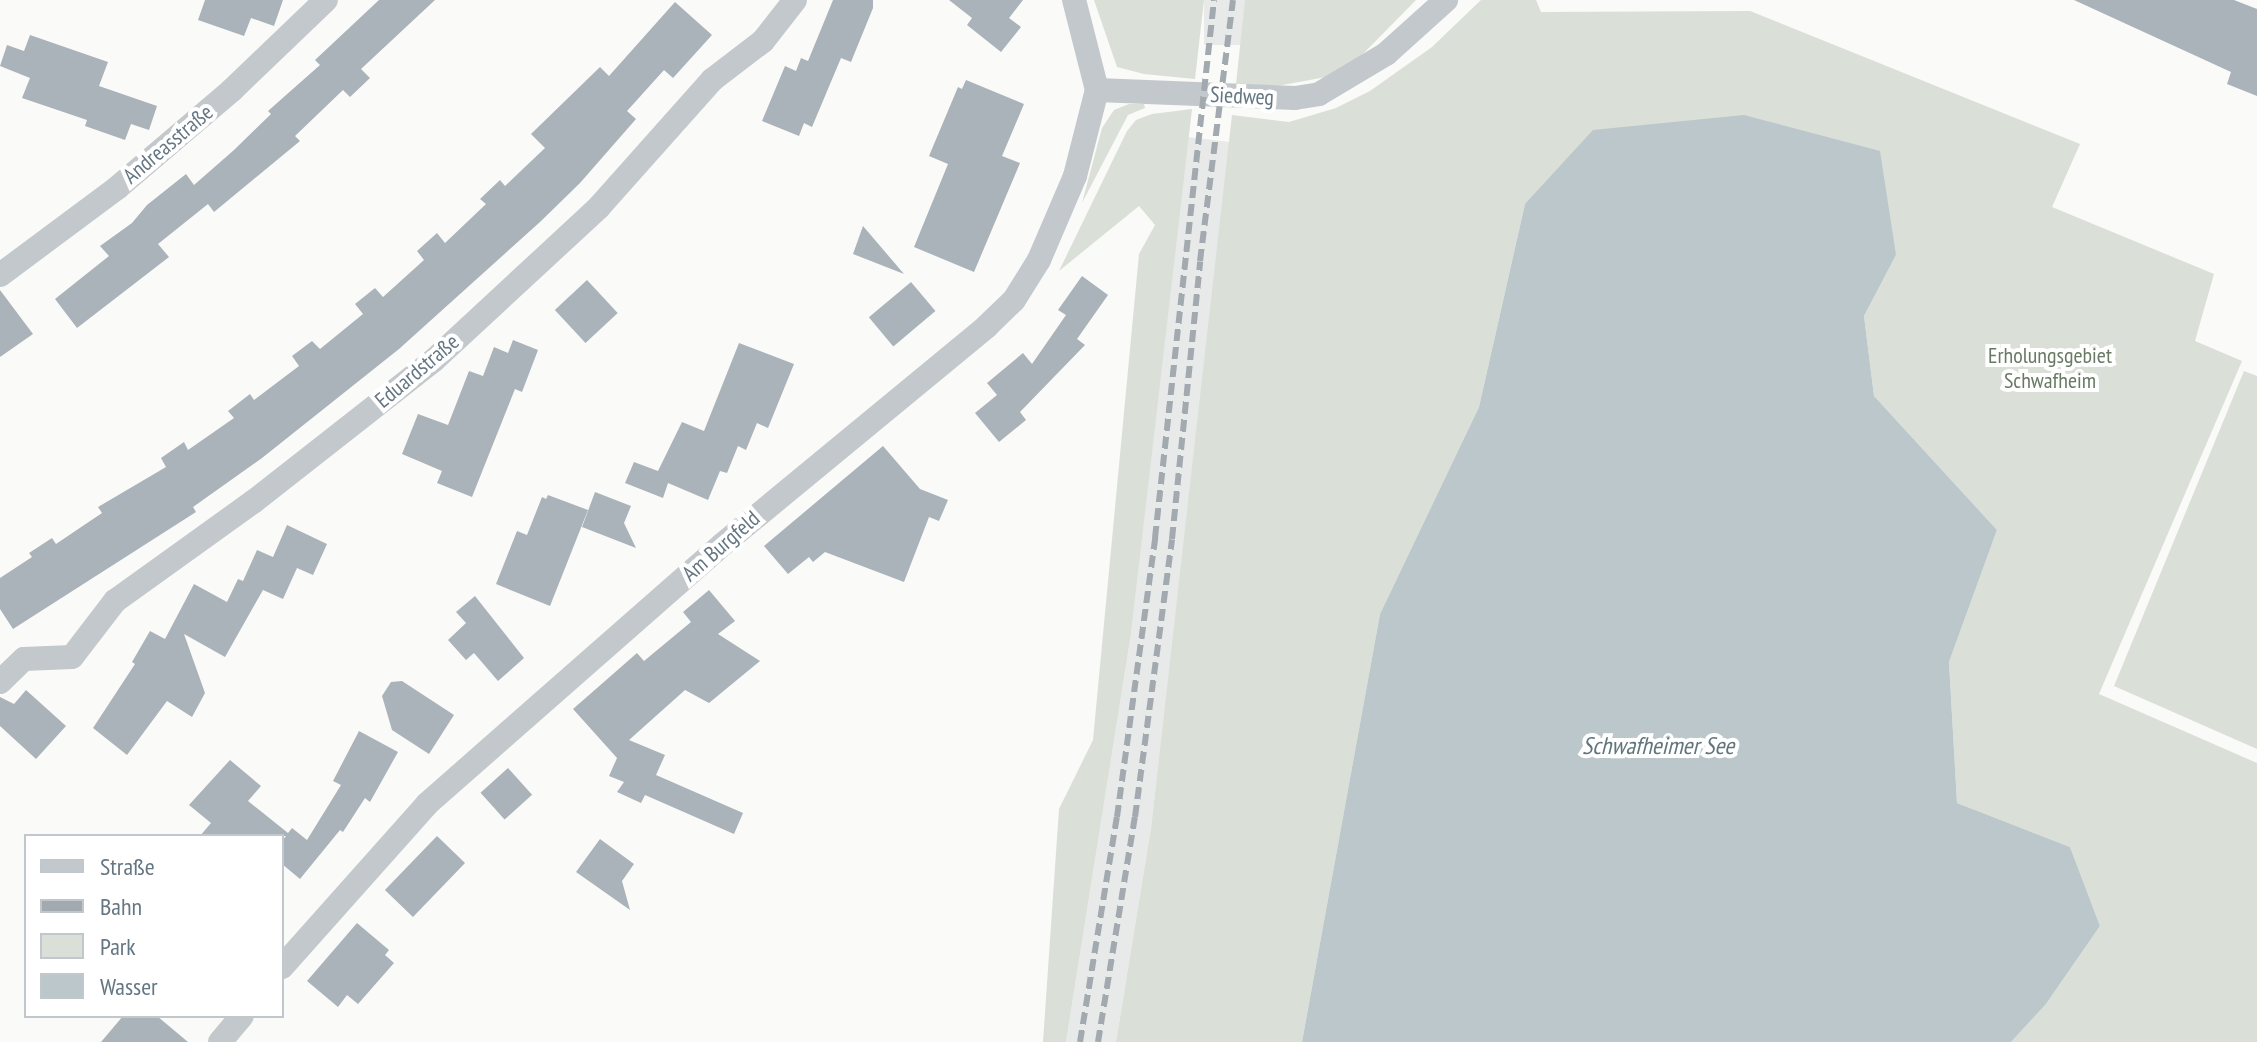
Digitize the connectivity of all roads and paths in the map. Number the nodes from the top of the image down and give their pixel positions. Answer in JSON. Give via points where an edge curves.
{"nodes":[{"id":1,"x":326,"y":0,"type":"edge"},
{"id":2,"x":795,"y":0,"type":"edge"},
{"id":3,"x":1074,"y":0,"type":"edge"},
{"id":4,"x":1446,"y":0,"type":"edge"},
{"id":5,"x":1097,"y":90,"type":"junction"},
{"id":6,"x":0,"y":275,"type":"edge"},
{"id":7,"x":0,"y":682,"type":"edge"},
{"id":8,"x":284,"y":965,"type":"edge"},
{"id":9,"x":240,"y":1018,"type":"edge"},
{"id":10,"x":220,"y":1042,"type":"edge"}],
"edges":[{"from":1,"to":6,"type":"street","name":"Andreasstraße","via":[[232,90],[117,188]]},
{"from":2,"to":7,"type":"street","name":"Eduardstraße","via":[[763,41],[712,80],[599,207],[434,360],[253,502],[115,601],[72,657],[24,659]]},
{"from":3,"to":5,"type":"street"},
{"from":4,"to":5,"type":"street","name":"Siedweg","via":[[1386,54],[1319,94],[1295,98]]},
{"from":5,"to":8,"type":"street","name":"Am Burgfeld","via":[[1075,176],[1039,260],[1014,300],[723,544],[427,804]]},
{"from":9,"to":10,"type":"street"}]}
